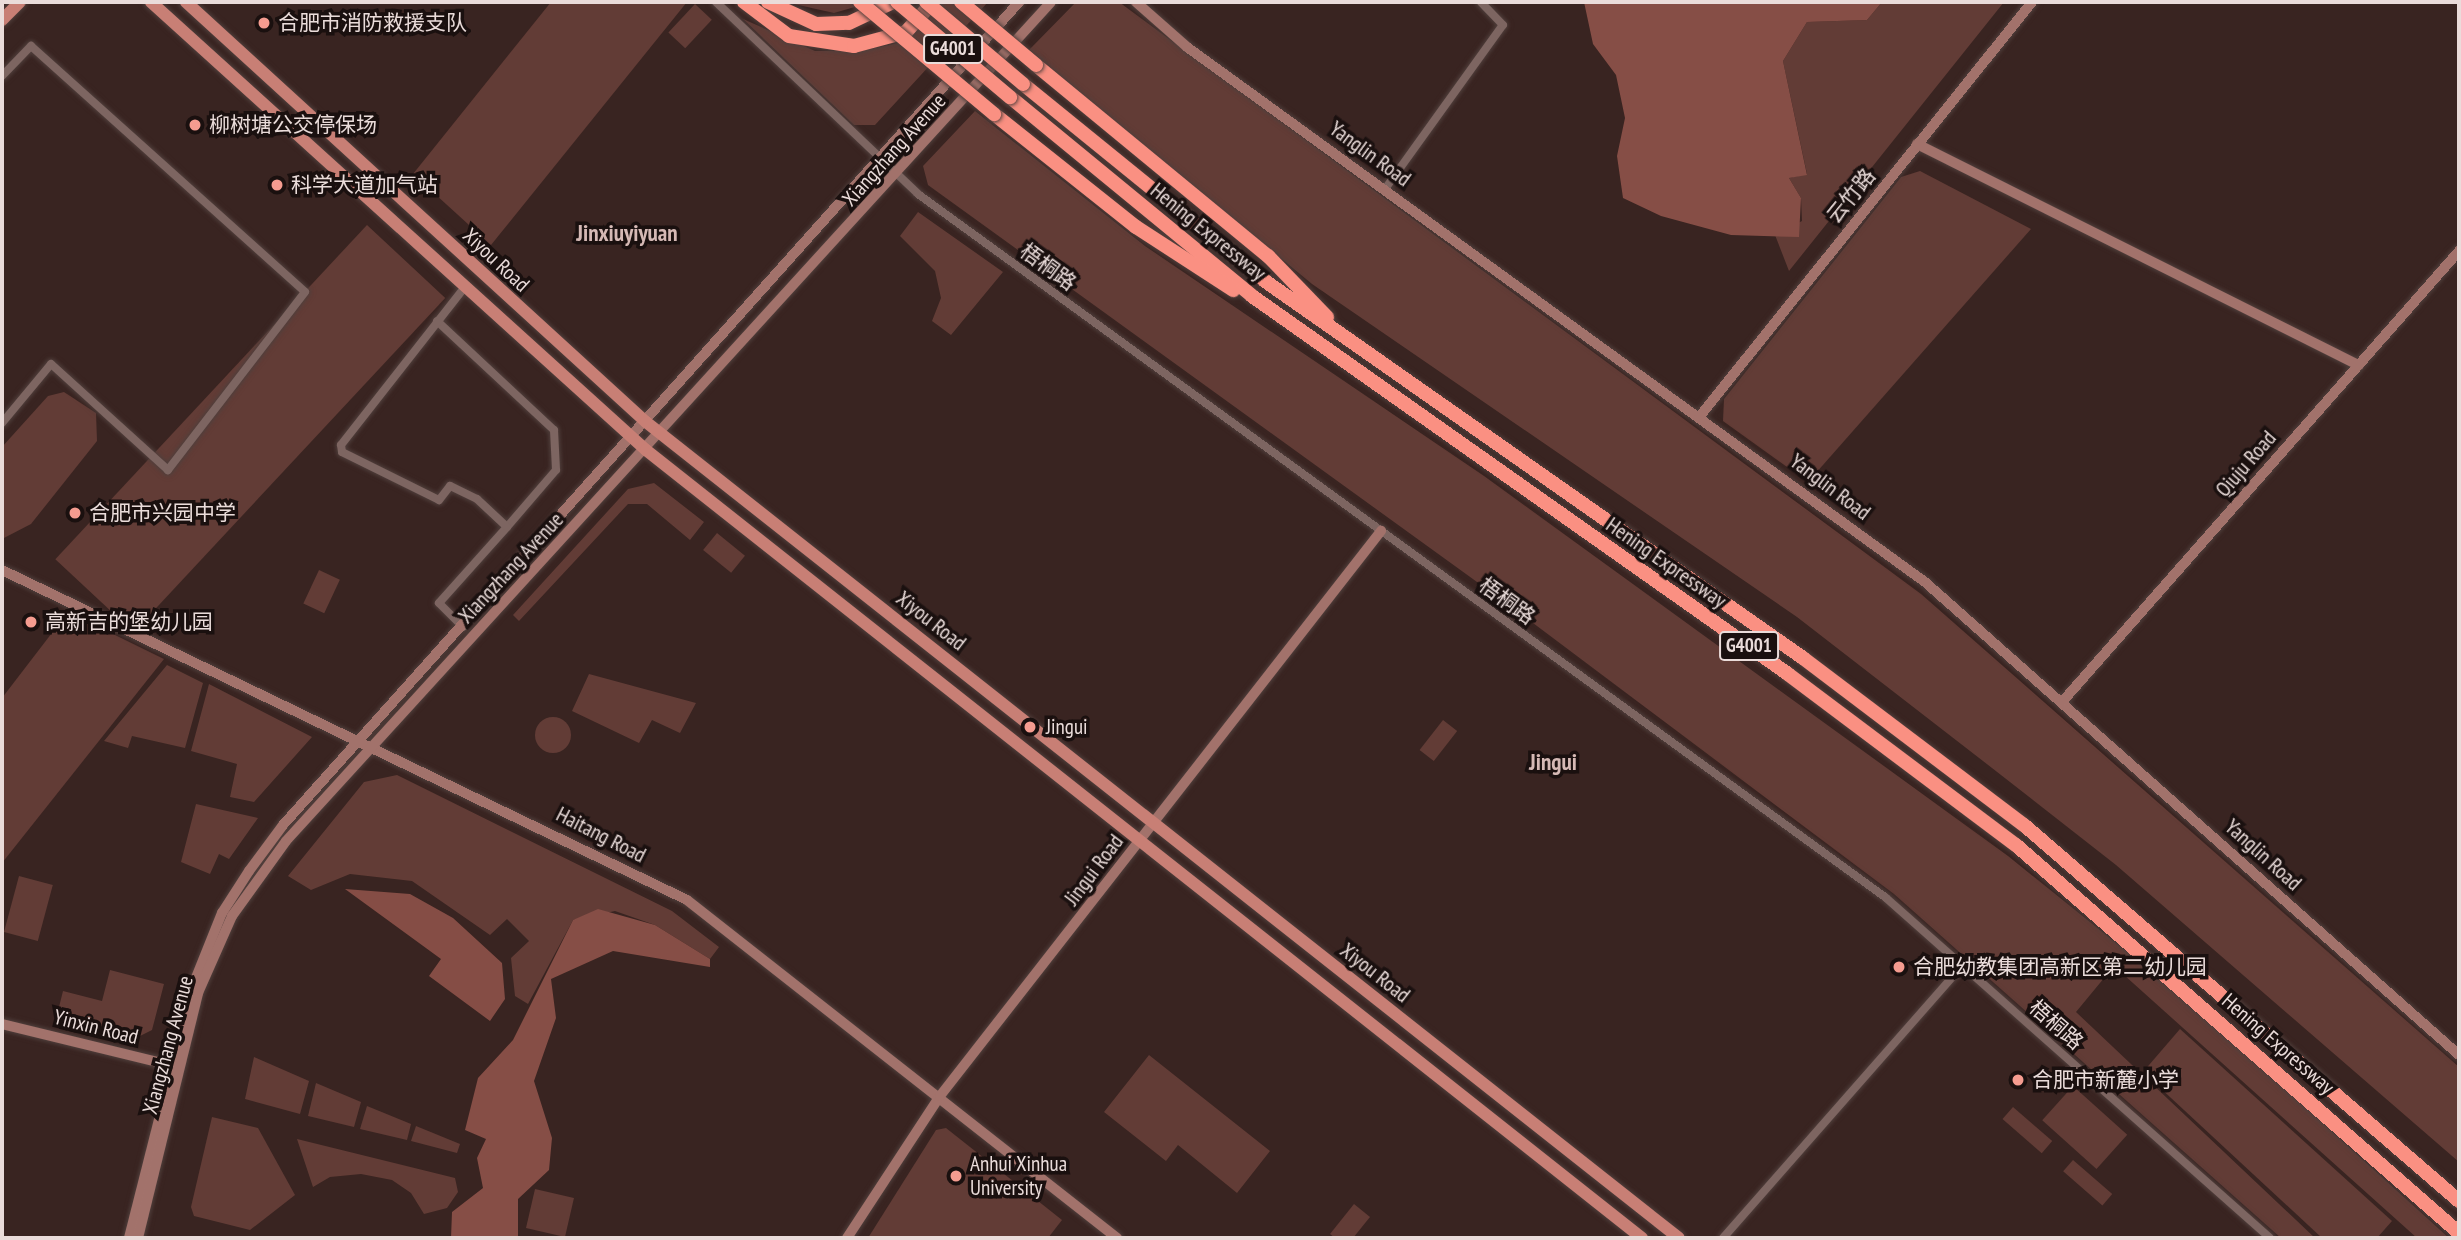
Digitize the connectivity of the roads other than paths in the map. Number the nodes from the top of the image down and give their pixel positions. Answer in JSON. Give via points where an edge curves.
{"nodes":[{"id":1,"x":20,"y":2,"type":"edge"},
{"id":2,"x":151,"y":2,"type":"edge"},
{"id":3,"x":186,"y":2,"type":"edge"},
{"id":4,"x":716,"y":2,"type":"edge"},
{"id":5,"x":744,"y":2,"type":"edge"},
{"id":6,"x":768,"y":2,"type":"edge"},
{"id":7,"x":860,"y":2,"type":"edge"},
{"id":8,"x":895,"y":2,"type":"edge"},
{"id":9,"x":926,"y":2,"type":"edge"},
{"id":10,"x":933,"y":2,"type":"edge"},
{"id":11,"x":961,"y":2,"type":"edge"},
{"id":12,"x":1019,"y":2,"type":"edge"},
{"id":13,"x":1051,"y":2,"type":"edge"},
{"id":14,"x":1136,"y":2,"type":"edge"},
{"id":15,"x":1481,"y":2,"type":"edge"},
{"id":16,"x":2032,"y":2,"type":"edge"},
{"id":17,"x":2,"y":20,"type":"edge"},
{"id":18,"x":2,"y":76,"type":"edge"},
{"id":19,"x":1917,"y":144,"type":"junction"},
{"id":20,"x":878,"y":161,"type":"junction"},
{"id":21,"x":897,"y":177,"type":"junction"},
{"id":22,"x":1385,"y":189,"type":"junction"},
{"id":23,"x":2459,"y":251,"type":"edge"},
{"id":24,"x":465,"y":288,"type":"junction"},
{"id":25,"x":438,"y":321,"type":"junction"},
{"id":26,"x":1350,"y":341,"type":"junction"},
{"id":27,"x":1336,"y":356,"type":"junction"},
{"id":28,"x":2359,"y":365,"type":"junction"},
{"id":29,"x":1700,"y":416,"type":"junction"},
{"id":30,"x":646,"y":422,"type":"junction"},
{"id":31,"x":2,"y":423,"type":"edge"},
{"id":32,"x":661,"y":434,"type":"junction"},
{"id":33,"x":631,"y":438,"type":"junction"},
{"id":34,"x":646,"y":450,"type":"junction"},
{"id":35,"x":508,"y":527,"type":"junction"},
{"id":36,"x":1381,"y":531,"type":"junction"},
{"id":37,"x":2,"y":570,"type":"edge"},
{"id":38,"x":463,"y":627,"type":"junction"},
{"id":39,"x":2062,"y":702,"type":"junction"},
{"id":40,"x":359,"y":742,"type":"junction"},
{"id":41,"x":372,"y":748,"type":"junction"},
{"id":42,"x":1155,"y":822,"type":"junction"},
{"id":43,"x":1142,"y":840,"type":"junction"},
{"id":44,"x":1962,"y":966,"type":"junction"},
{"id":45,"x":2,"y":1024,"type":"edge"},
{"id":46,"x":2459,"y":1055,"type":"edge"},
{"id":47,"x":176,"y":1066,"type":"junction"},
{"id":48,"x":940,"y":1096,"type":"junction"},
{"id":49,"x":2459,"y":1201,"type":"edge"},
{"id":50,"x":2459,"y":1233,"type":"edge"},
{"id":51,"x":129,"y":1238,"type":"edge"},
{"id":52,"x":138,"y":1238,"type":"edge"},
{"id":53,"x":847,"y":1238,"type":"edge"},
{"id":54,"x":1117,"y":1238,"type":"edge"},
{"id":55,"x":1642,"y":1238,"type":"edge"},
{"id":56,"x":1679,"y":1238,"type":"edge"},
{"id":57,"x":1723,"y":1238,"type":"edge"},
{"id":58,"x":2270,"y":1238,"type":"edge"}],
"edges":[{"from":1,"to":17,"type":"main road"},
{"from":2,"to":24,"type":"main road","name":"Xiyou Road"},
{"from":3,"to":30,"type":"main road","name":"Xiyou Road"},
{"from":4,"to":20,"type":"street","name":"梧桐路"},
{"from":5,"to":10,"type":"highway","via":[[789,36],[854,46],[906,32]]},
{"from":6,"to":8,"type":"highway","via":[[816,24],[849,23]]},
{"from":7,"to":27,"type":"highway","bridge":true,"via":[[1136,227]]},
{"from":8,"to":27,"type":"highway","name":"Hening Expressway","number":"G4001","bridge":true,"via":[[1252,296]]},
{"from":9,"to":26,"type":"highway","name":"Hening Expressway","number":"G4001","bridge":true,"via":[[1265,281]]},
{"from":11,"to":26,"type":"highway","bridge":true,"via":[[1268,256]]},
{"from":12,"to":20,"type":"street","name":"Xiangzhang Avenue"},
{"from":13,"to":21,"type":"street","name":"Xiangzhang Avenue"},
{"from":14,"to":22,"type":"street","name":"Yanglin Road","via":[[1187,47]]},
{"from":15,"to":22,"type":"street","via":[[1503,25]]},
{"from":16,"to":19,"type":"street","name":"云竹路"},
{"from":18,"to":31,"type":"street","via":[[32,46],[305,292],[169,470],[51,364]]},
{"from":19,"to":28,"type":"street"},
{"from":19,"to":29,"type":"street","name":"云竹路"},
{"from":20,"to":21,"type":"street","name":"梧桐路"},
{"from":20,"to":30,"type":"street","name":"Xiangzhang Avenue"},
{"from":21,"to":32,"type":"street","name":"Xiangzhang Avenue"},
{"from":21,"to":36,"type":"street","name":"梧桐路"},
{"from":22,"to":29,"type":"street","name":"Yanglin Road"},
{"from":23,"to":28,"type":"street","name":"Qiuju Road"},
{"from":24,"to":25,"type":"street"},
{"from":24,"to":33,"type":"main road","name":"Xiyou Road"},
{"from":25,"to":35,"type":"street","via":[[554,430],[556,470]]},
{"from":25,"to":35,"type":"street","via":[[341,445],[342,452],[439,500],[450,486],[477,499]]},
{"from":26,"to":49,"type":"highway","name":"Hening Expressway","number":"G4001","via":[[1803,658],[2024,825]]},
{"from":27,"to":50,"type":"highway","name":"Hening Expressway","number":"G4001","via":[[1788,674],[2016,845]]},
{"from":28,"to":39,"type":"street","name":"Qiuju Road"},
{"from":29,"to":39,"type":"street","name":"Yanglin Road","via":[[1925,582]]},
{"from":30,"to":32,"type":"main road","name":"Xiyou Road"},
{"from":30,"to":33,"type":"street","name":"Xiangzhang Avenue"},
{"from":32,"to":34,"type":"street","name":"Xiangzhang Avenue"},
{"from":32,"to":42,"type":"main road","name":"Xiyou Road"},
{"from":33,"to":34,"type":"main road","name":"Xiyou Road"},
{"from":33,"to":38,"type":"street","name":"Xiangzhang Avenue"},
{"from":34,"to":41,"type":"street","name":"Xiangzhang Avenue"},
{"from":34,"to":43,"type":"main road","name":"Xiyou Road"},
{"from":35,"to":38,"type":"street","via":[[439,603]]},
{"from":36,"to":42,"type":"street","name":"Jingui Road"},
{"from":36,"to":44,"type":"street","name":"梧桐路","via":[[1885,897]]},
{"from":37,"to":40,"type":"street","name":"Haitang Road"},
{"from":38,"to":40,"type":"street","name":"Xiangzhang Avenue"},
{"from":39,"to":46,"type":"street","name":"Yanglin Road"},
{"from":40,"to":41,"type":"street","name":"Haitang Road"},
{"from":40,"to":47,"type":"street","name":"Xiangzhang Avenue","via":[[283,825],[222,913],[193,985]]},
{"from":41,"to":47,"type":"street","name":"Xiangzhang Avenue","via":[[286,841],[232,916],[198,993]]},
{"from":41,"to":48,"type":"street","name":"Haitang Road","via":[[687,900]]},
{"from":42,"to":43,"type":"street","name":"Jingui Road"},
{"from":42,"to":56,"type":"main road","name":"Xiyou Road"},
{"from":43,"to":48,"type":"street","name":"Jingui Road"},
{"from":43,"to":55,"type":"main road","name":"Xiyou Road"},
{"from":44,"to":57,"type":"street"},
{"from":44,"to":58,"type":"street","name":"梧桐路"},
{"from":45,"to":47,"type":"street","name":"Yinxin Road"},
{"from":47,"to":51,"type":"street","name":"Xiangzhang Avenue"},
{"from":47,"to":52,"type":"street","name":"Xiangzhang Avenue"},
{"from":48,"to":53,"type":"street","name":"Jingui Road"},
{"from":48,"to":54,"type":"street","name":"Haitang Road"}]}
